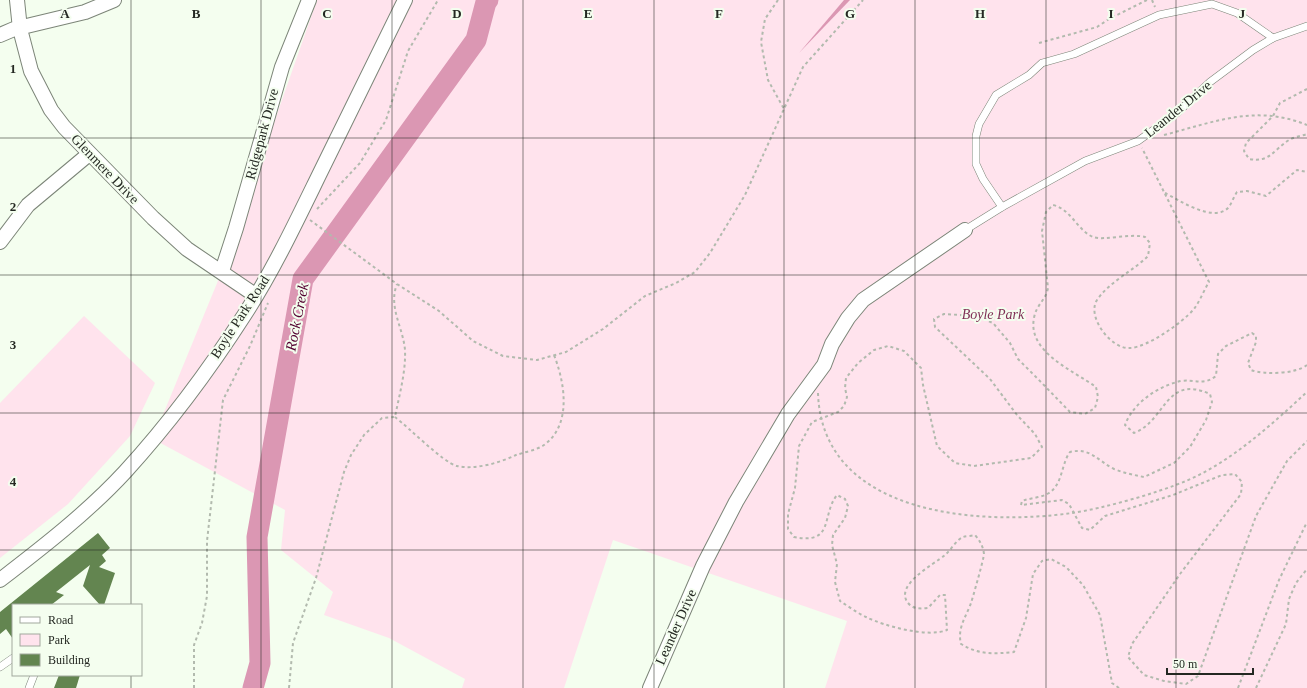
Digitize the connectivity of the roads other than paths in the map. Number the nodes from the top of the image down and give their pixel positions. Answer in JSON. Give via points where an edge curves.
{"nodes":[{"id":1,"x":17,"y":0,"type":"edge"},
{"id":2,"x":114,"y":0,"type":"edge"},
{"id":3,"x":309,"y":0,"type":"edge"},
{"id":4,"x":405,"y":0,"type":"edge"},
{"id":5,"x":1307,"y":26,"type":"edge"},
{"id":6,"x":20,"y":29,"type":"junction"},
{"id":7,"x":0,"y":35,"type":"edge"},
{"id":8,"x":1273,"y":38,"type":"junction"},
{"id":9,"x":89,"y":154,"type":"junction"},
{"id":10,"x":1002,"y":207,"type":"junction"},
{"id":11,"x":965,"y":230,"type":"joint"},
{"id":12,"x":0,"y":242,"type":"edge"},
{"id":13,"x":222,"y":271,"type":"junction"},
{"id":14,"x":255,"y":295,"type":"junction"},
{"id":15,"x":0,"y":580,"type":"edge"},
{"id":16,"x":12,"y":659,"type":"edge"},
{"id":17,"x":0,"y":667,"type":"edge"},
{"id":18,"x":34,"y":676,"type":"edge"},
{"id":19,"x":30,"y":688,"type":"edge"},
{"id":20,"x":650,"y":688,"type":"edge"}],
"edges":[{"from":1,"to":6,"type":"street","name":"Glenmere Drive"},
{"from":2,"to":6,"type":"street","via":[[85,12]]},
{"from":3,"to":13,"type":"street","name":"Ridgepark Drive","via":[[282,66]]},
{"from":4,"to":14,"type":"street","name":"Boyle Park Road","via":[[301,212]]},
{"from":5,"to":8,"type":"lane","name":"Leander Drive"},
{"from":6,"to":7,"type":"street"},
{"from":6,"to":9,"type":"street","name":"Glenmere Drive","via":[[26,58],[40,91],[64,127]]},
{"from":8,"to":10,"type":"lane","name":"Leander Drive","via":[[1210,82],[1177,112],[1138,141],[1085,161]]},
{"from":8,"to":10,"type":"lane","via":[[1237,13],[1212,4],[1159,15],[1074,54],[1042,64],[996,95],[979,124],[976,136],[976,164]]},
{"from":9,"to":12,"type":"street","via":[[28,206]]},
{"from":9,"to":13,"type":"street","name":"Glenmere Drive","via":[[182,244]]},
{"from":10,"to":11,"type":"lane"},
{"from":11,"to":20,"type":"street","name":"Leander Drive","via":[[863,300],[848,318],[832,344],[824,365],[788,414],[736,502],[703,566]]},
{"from":13,"to":14,"type":"street","name":"Glenmere Drive"},
{"from":14,"to":15,"type":"street","name":"Boyle Park Road","via":[[245,314],[191,390],[124,473],[77,517]]},
{"from":16,"to":17,"type":"lane"},
{"from":18,"to":19,"type":"lane"}]}
